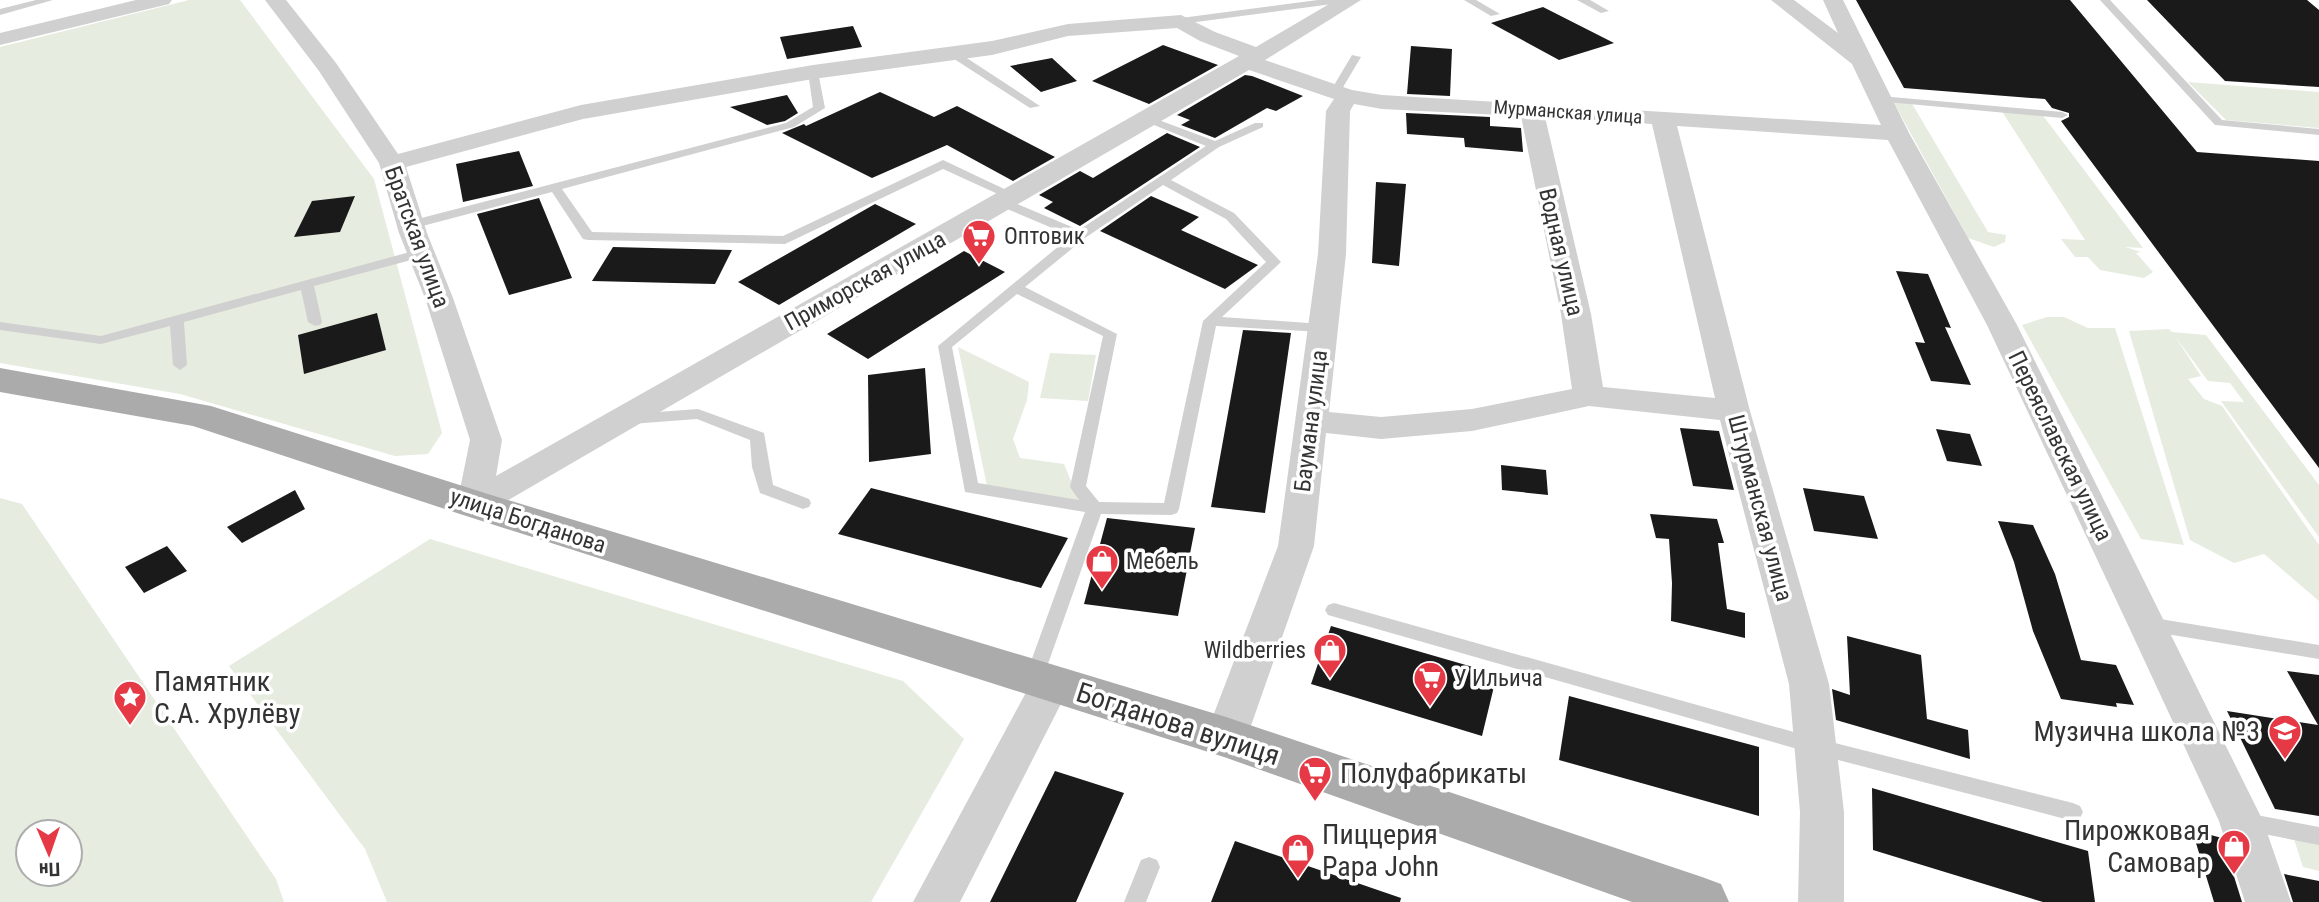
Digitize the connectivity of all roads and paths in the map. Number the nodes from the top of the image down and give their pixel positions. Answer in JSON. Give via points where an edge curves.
{"nodes":[{"id":1,"x":48,"y":0,"type":"edge"},
{"id":2,"x":162,"y":0,"type":"edge"},
{"id":3,"x":275,"y":0,"type":"edge"},
{"id":4,"x":1340,"y":0,"type":"edge"},
{"id":5,"x":1350,"y":0,"type":"edge"},
{"id":6,"x":1469,"y":0,"type":"edge"},
{"id":7,"x":1582,"y":0,"type":"edge"},
{"id":8,"x":1781,"y":0,"type":"edge"},
{"id":9,"x":1833,"y":0,"type":"edge"},
{"id":10,"x":2105,"y":0,"type":"edge"},
{"id":11,"x":1604,"y":11,"type":"dead end"},
{"id":12,"x":0,"y":12,"type":"edge"},
{"id":13,"x":1495,"y":14,"type":"dead end"},
{"id":14,"x":1181,"y":21,"type":"junction"},
{"id":15,"x":0,"y":40,"type":"edge"},
{"id":16,"x":952,"y":53,"type":"junction"},
{"id":17,"x":1356,"y":57,"type":"dead end"},
{"id":18,"x":1250,"y":58,"type":"junction"},
{"id":19,"x":1863,"y":63,"type":"junction"},
{"id":20,"x":813,"y":72,"type":"junction"},
{"id":21,"x":1341,"y":94,"type":"junction"},
{"id":22,"x":1880,"y":99,"type":"junction"},
{"id":23,"x":1034,"y":106,"type":"dead end"},
{"id":24,"x":1532,"y":109,"type":"junction"},
{"id":25,"x":2062,"y":115,"type":"dead end"},
{"id":26,"x":1148,"y":119,"type":"junction"},
{"id":27,"x":1663,"y":119,"type":"junction"},
{"id":28,"x":1259,"y":125,"type":"dead end"},
{"id":29,"x":1897,"y":132,"type":"junction"},
{"id":30,"x":2319,"y":132,"type":"edge"},
{"id":31,"x":1214,"y":145,"type":"junction"},
{"id":32,"x":392,"y":163,"type":"junction"},
{"id":33,"x":1162,"y":180,"type":"junction"},
{"id":34,"x":555,"y":187,"type":"junction"},
{"id":35,"x":1009,"y":200,"type":"junction"},
{"id":36,"x":411,"y":225,"type":"junction"},
{"id":37,"x":1080,"y":235,"type":"junction"},
{"id":38,"x":421,"y":253,"type":"junction"},
{"id":39,"x":307,"y":284,"type":"junction"},
{"id":40,"x":1015,"y":288,"type":"junction"},
{"id":41,"x":177,"y":319,"type":"junction"},
{"id":42,"x":1210,"y":321,"type":"junction"},
{"id":43,"x":315,"y":322,"type":"dead end"},
{"id":44,"x":0,"y":326,"type":"edge"},
{"id":45,"x":1322,"y":328,"type":"junction"},
{"id":46,"x":180,"y":365,"type":"dead end"},
{"id":47,"x":0,"y":380,"type":"edge"},
{"id":48,"x":1589,"y":396,"type":"junction"},
{"id":49,"x":1734,"y":411,"type":"junction"},
{"id":50,"x":618,"y":420,"type":"junction"},
{"id":51,"x":1310,"y":421,"type":"junction"},
{"id":52,"x":803,"y":503,"type":"dead end"},
{"id":53,"x":474,"y":504,"type":"junction"},
{"id":54,"x":1095,"y":508,"type":"junction"},
{"id":55,"x":1334,"y":610,"type":"dead end"},
{"id":56,"x":2146,"y":623,"type":"junction"},
{"id":57,"x":2319,"y":652,"type":"edge"},
{"id":58,"x":1043,"y":681,"type":"junction"},
{"id":59,"x":1226,"y":737,"type":"junction"},
{"id":60,"x":1815,"y":746,"type":"junction"},
{"id":61,"x":2073,"y":812,"type":"dead end"},
{"id":62,"x":2241,"y":821,"type":"junction"},
{"id":63,"x":2319,"y":836,"type":"edge"},
{"id":64,"x":1149,"y":867,"type":"dead end"},
{"id":65,"x":936,"y":902,"type":"edge"},
{"id":66,"x":1135,"y":902,"type":"edge"},
{"id":67,"x":1702,"y":902,"type":"edge"},
{"id":68,"x":1821,"y":902,"type":"edge"},
{"id":69,"x":2268,"y":902,"type":"edge"}],
"edges":[{"from":1,"to":12,"type":"lane"},
{"from":2,"to":15,"type":"street"},
{"from":3,"to":32,"type":"street","name":"Братская улица"},
{"from":4,"to":14,"type":"lane"},
{"from":5,"to":18,"type":"street","name":"Приморская улица"},
{"from":6,"to":13,"type":"lane"},
{"from":7,"to":11,"type":"lane"},
{"from":8,"to":19,"type":"street"},
{"from":9,"to":19,"type":"street","name":"Переяславская улица"},
{"from":10,"to":30,"type":"lane","via":[[2219,123]]},
{"from":14,"to":16,"type":"street","via":[[1068,30]]},
{"from":14,"to":18,"type":"street","via":[[1197,34],[1241,47]]},
{"from":16,"to":20,"type":"street"},
{"from":16,"to":23,"type":"lane"},
{"from":17,"to":21,"type":"lane"},
{"from":18,"to":21,"type":"street","name":"Мурманская улица"},
{"from":18,"to":26,"type":"street","name":"Приморская улица"},
{"from":19,"to":22,"type":"street","name":"Переяславская улица"},
{"from":20,"to":32,"type":"street","via":[[581,112]]},
{"from":20,"to":34,"type":"lane","via":[[819,108],[790,124]]},
{"from":21,"to":24,"type":"street","name":"Мурманская улица","via":[[1382,102]]},
{"from":21,"to":45,"type":"street","name":"Баумана улица","via":[[1332,254]]},
{"from":22,"to":25,"type":"lane"},
{"from":22,"to":29,"type":"street","name":"Переяславская улица"},
{"from":24,"to":27,"type":"street","name":"Мурманская улица"},
{"from":24,"to":48,"type":"street","name":"Водная улица"},
{"from":26,"to":31,"type":"lane"},
{"from":26,"to":35,"type":"street","name":"Приморская улица"},
{"from":27,"to":29,"type":"street","name":"Мурманская улица"},
{"from":27,"to":49,"type":"street","name":"Штурманская улица"},
{"from":28,"to":31,"type":"lane"},
{"from":29,"to":56,"type":"street","name":"Переяславская улица","via":[[2002,325]]},
{"from":31,"to":33,"type":"lane"},
{"from":32,"to":36,"type":"street","name":"Братская улица"},
{"from":33,"to":37,"type":"lane"},
{"from":33,"to":42,"type":"lane","via":[[1230,216],[1274,262]]},
{"from":34,"to":35,"type":"lane","via":[[588,236],[785,240],[943,164]]},
{"from":34,"to":36,"type":"lane"},
{"from":35,"to":37,"type":"lane"},
{"from":35,"to":50,"type":"street","name":"Приморская улица"},
{"from":36,"to":38,"type":"street","name":"Братская улица"},
{"from":37,"to":40,"type":"lane"},
{"from":38,"to":39,"type":"lane"},
{"from":38,"to":53,"type":"street","name":"Братская улица","via":[[486,440]]},
{"from":39,"to":41,"type":"lane"},
{"from":39,"to":43,"type":"lane"},
{"from":40,"to":54,"type":"lane","via":[[1110,334],[1079,487]]},
{"from":40,"to":54,"type":"lane","via":[[945,346],[971,488]]},
{"from":41,"to":44,"type":"lane","via":[[101,340]]},
{"from":41,"to":46,"type":"lane"},
{"from":42,"to":45,"type":"lane"},
{"from":42,"to":54,"type":"lane","via":[[1171,509]]},
{"from":45,"to":51,"type":"street","name":"Баумана улица"},
{"from":47,"to":53,"type":"main road","name":"улица Богданова","via":[[198,415]]},
{"from":48,"to":49,"type":"street"},
{"from":48,"to":51,"type":"street","via":[[1472,419],[1381,428]]},
{"from":49,"to":60,"type":"street","name":"Штурманская улица","via":[[1809,684]]},
{"from":50,"to":52,"type":"lane","via":[[698,414],[758,436],[766,489]]},
{"from":50,"to":53,"type":"street","name":"Приморская улица"},
{"from":51,"to":59,"type":"street","name":"Баумана улица","via":[[1296,546]]},
{"from":53,"to":58,"type":"main road","name":"улица Богданова"},
{"from":54,"to":58,"type":"lane"},
{"from":55,"to":60,"type":"lane"},
{"from":56,"to":57,"type":"lane"},
{"from":56,"to":62,"type":"street","name":"Переяславская улица"},
{"from":58,"to":59,"type":"main road","name":"Богданова вулиця"},
{"from":58,"to":65,"type":"street"},
{"from":59,"to":67,"type":"main road","name":"Богданова вулиця"},
{"from":60,"to":61,"type":"lane"},
{"from":60,"to":68,"type":"street","name":"Штурманская улица","via":[[1822,812]]},
{"from":62,"to":63,"type":"lane"},
{"from":62,"to":69,"type":"street","name":"Переяславская улица"},
{"from":64,"to":66,"type":"lane"}]}
